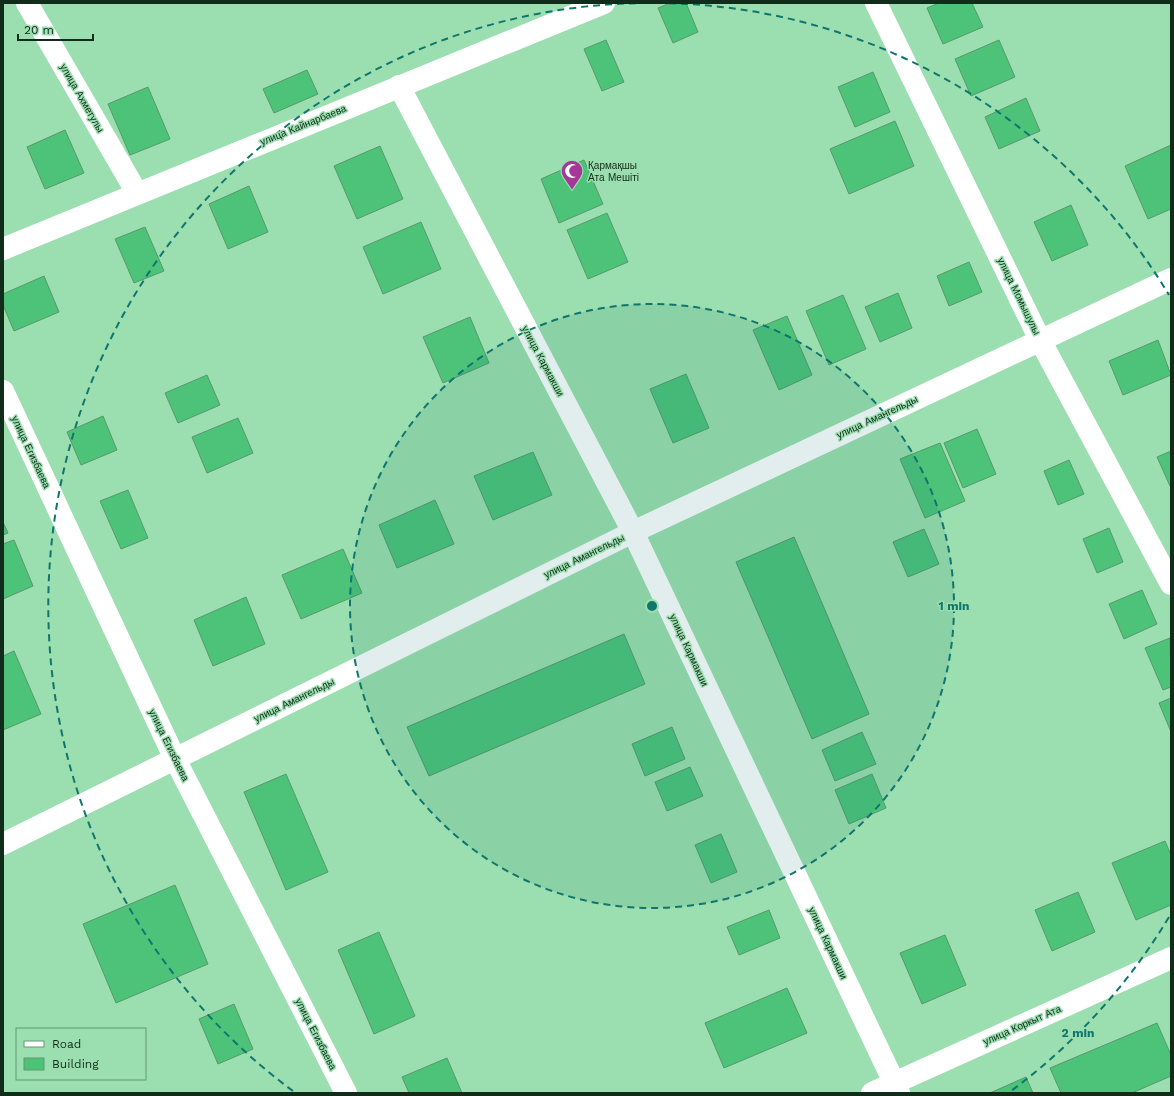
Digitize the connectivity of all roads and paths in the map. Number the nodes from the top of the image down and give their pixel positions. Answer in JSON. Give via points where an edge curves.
{"nodes":[{"id":1,"x":27,"y":3,"type":"edge"},
{"id":2,"x":604,"y":3,"type":"edge"},
{"id":3,"x":876,"y":3,"type":"edge"},
{"id":4,"x":399,"y":86,"type":"junction"},
{"id":5,"x":137,"y":193,"type":"junction"},
{"id":6,"x":3,"y":249,"type":"edge"},
{"id":7,"x":1171,"y":279,"type":"edge"},
{"id":8,"x":1040,"y":340,"type":"junction"},
{"id":9,"x":3,"y":392,"type":"edge"},
{"id":10,"x":633,"y":532,"type":"junction"},
{"id":11,"x":1171,"y":584,"type":"edge"},
{"id":12,"x":175,"y":759,"type":"junction"},
{"id":13,"x":3,"y":844,"type":"edge"},
{"id":14,"x":1171,"y":958,"type":"edge"},
{"id":15,"x":897,"y":1088,"type":"edge"},
{"id":16,"x":346,"y":1093,"type":"edge"},
{"id":17,"x":872,"y":1093,"type":"edge"}],
"edges":[{"from":1,"to":5,"type":"street","name":"улица Ахметулы"},
{"from":2,"to":4,"type":"street","name":"улица Кайнарбаева"},
{"from":3,"to":8,"type":"street","name":"улица Момышулы"},
{"from":4,"to":5,"type":"street","name":"улица Кайнарбаева"},
{"from":4,"to":10,"type":"street","name":"улица Кармакши"},
{"from":5,"to":6,"type":"street","name":"улица Кайнарбаева"},
{"from":7,"to":8,"type":"street","name":"улица Амангельды"},
{"from":8,"to":10,"type":"street","name":"улица Амангельды"},
{"from":8,"to":11,"type":"street","name":"улица Момышулы"},
{"from":9,"to":12,"type":"street","name":"улица Егизбаева"},
{"from":10,"to":12,"type":"street","name":"улица Амангельды"},
{"from":10,"to":15,"type":"street","name":"улица Кармакши"},
{"from":12,"to":13,"type":"street","name":"улица Амангельды"},
{"from":12,"to":16,"type":"street","name":"улица Егизбаева"},
{"from":14,"to":15,"type":"street","name":"улица Коркыт Ата"},
{"from":15,"to":17,"type":"street","name":"улица Коркыт Ата"}]}
